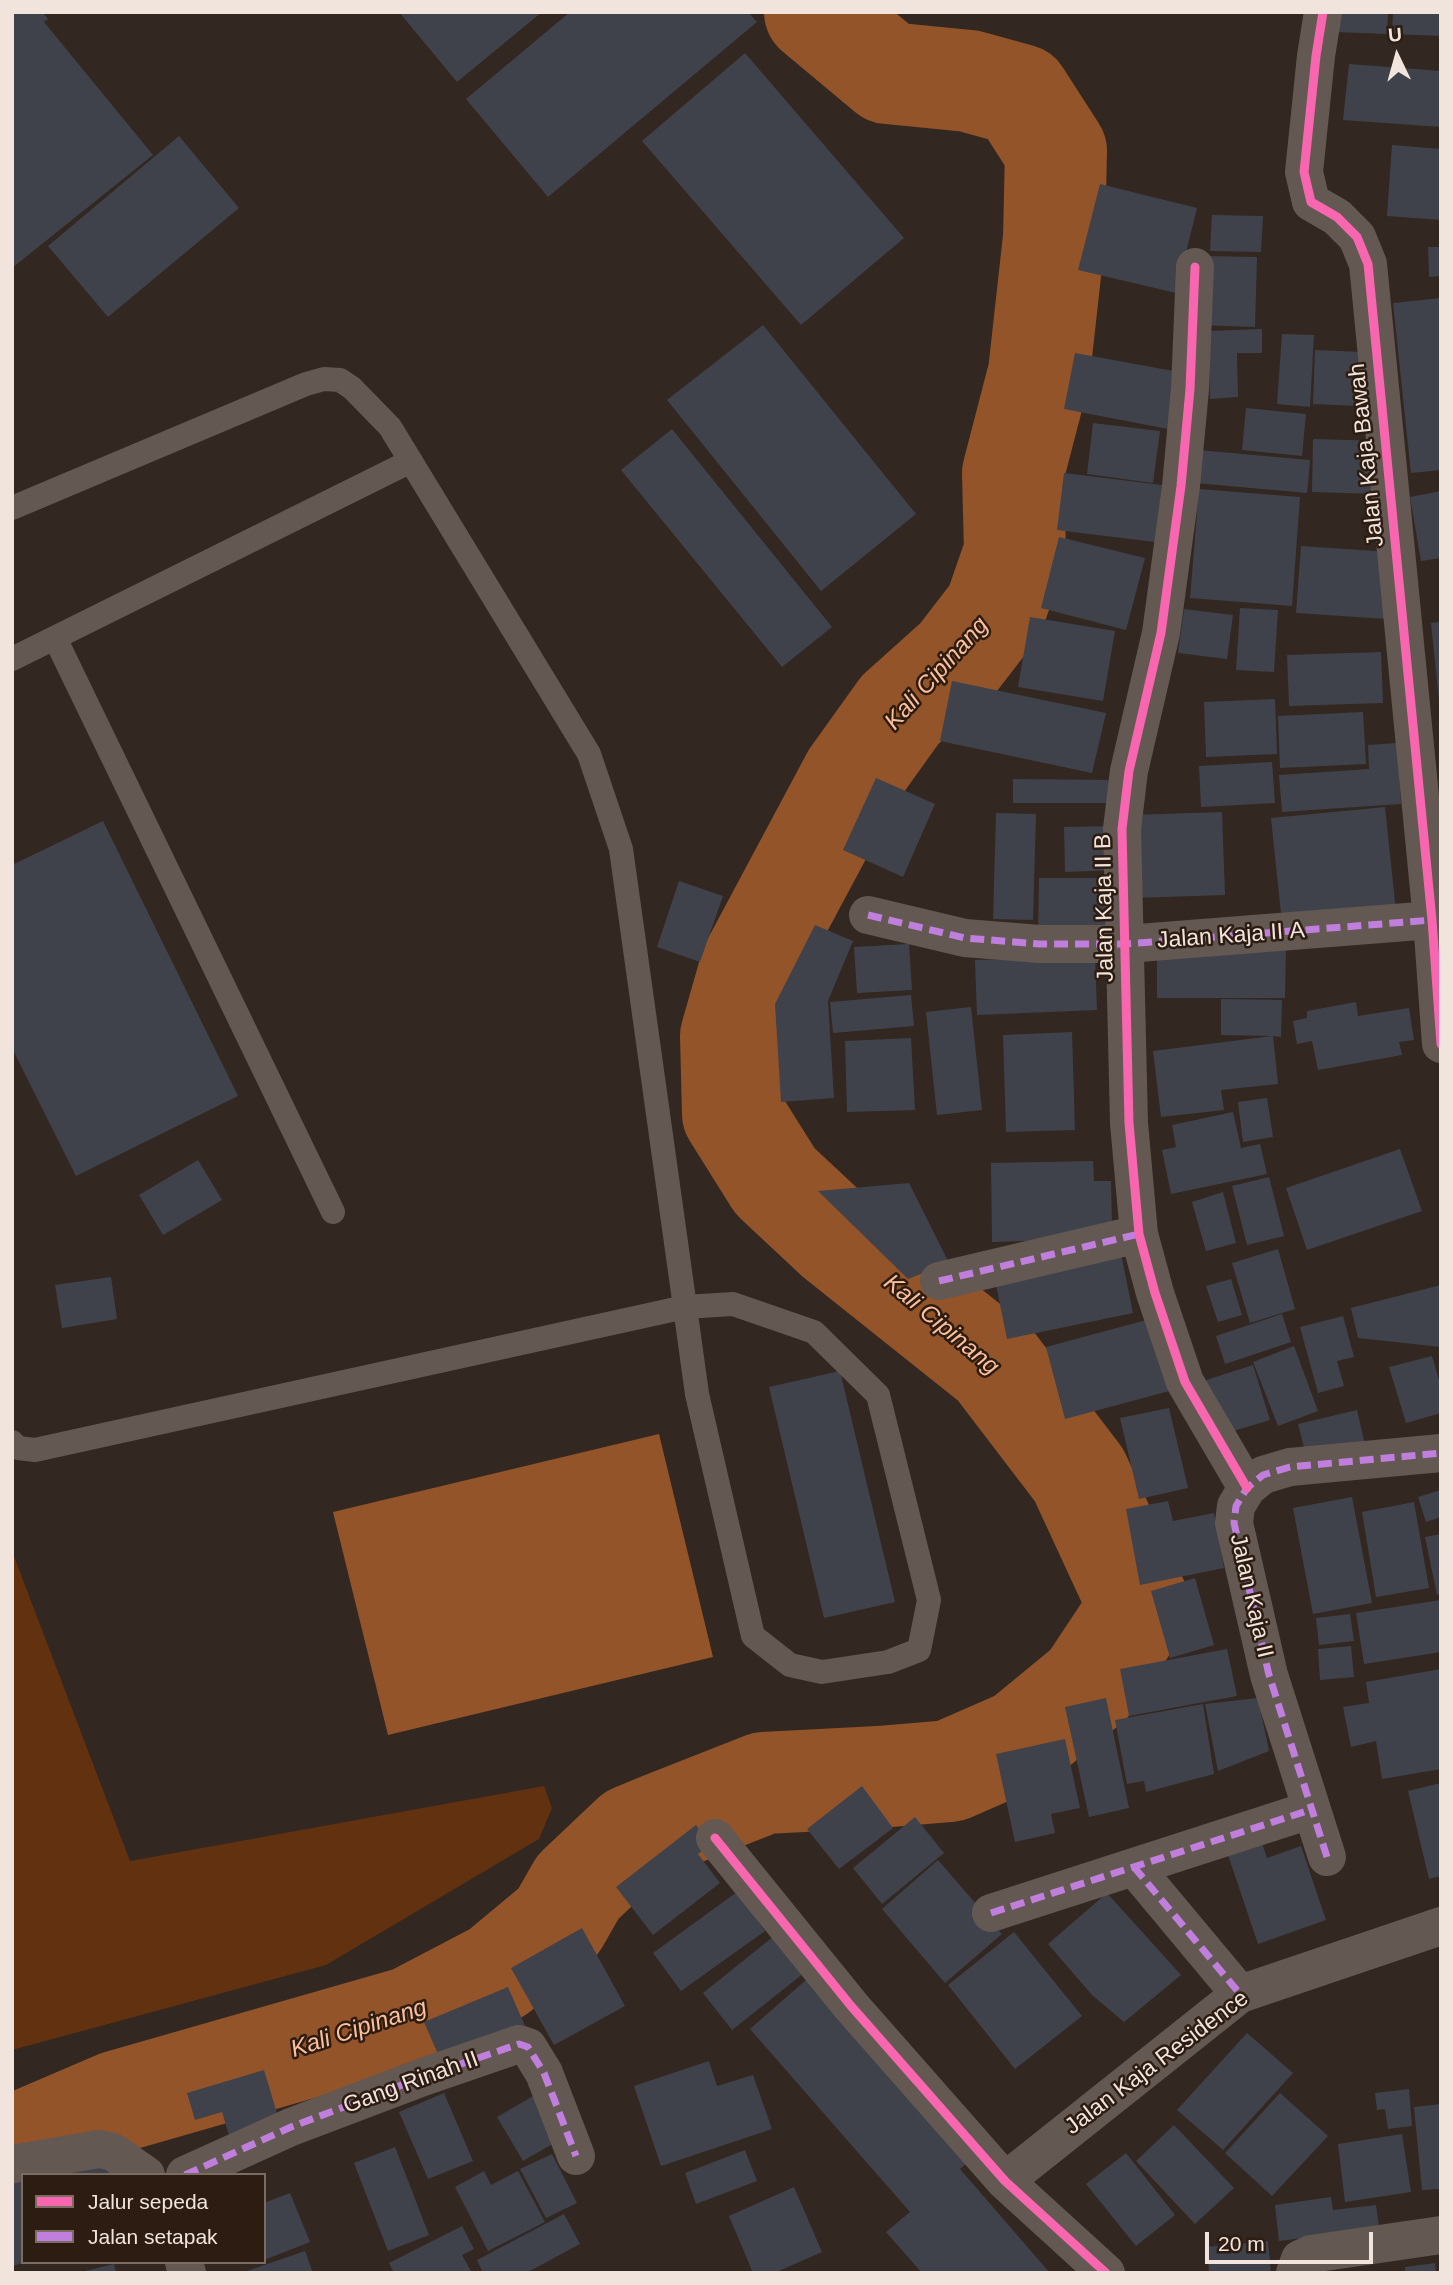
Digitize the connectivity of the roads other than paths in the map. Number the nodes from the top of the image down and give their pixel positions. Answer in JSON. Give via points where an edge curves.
{"nodes":[{"id":1,"x":1323,"y":12,"type":"edge"},
{"id":2,"x":1195,"y":267,"type":"dead end"},
{"id":3,"x":411,"y":461,"type":"junction"},
{"id":4,"x":12,"y":508,"type":"edge"},
{"id":5,"x":55,"y":638,"type":"junction"},
{"id":6,"x":12,"y":659,"type":"edge"},
{"id":7,"x":868,"y":915,"type":"dead end"},
{"id":8,"x":1432,"y":920,"type":"junction"},
{"id":9,"x":1126,"y":944,"type":"junction"},
{"id":10,"x":1441,"y":1044,"type":"edge"},
{"id":11,"x":333,"y":1212,"type":"dead end"},
{"id":12,"x":1139,"y":1234,"type":"junction"},
{"id":13,"x":939,"y":1281,"type":"dead end"},
{"id":14,"x":685,"y":1307,"type":"junction"},
{"id":15,"x":12,"y":1443,"type":"edge"},
{"id":16,"x":1441,"y":1453,"type":"edge"},
{"id":17,"x":1247,"y":1488,"type":"junction"},
{"id":18,"x":1310,"y":1810,"type":"junction"},
{"id":19,"x":715,"y":1838,"type":"dead end"},
{"id":20,"x":1326,"y":1857,"type":"dead end"},
{"id":21,"x":1133,"y":1867,"type":"junction"},
{"id":22,"x":990,"y":1913,"type":"dead end"},
{"id":23,"x":1441,"y":1926,"type":"edge"},
{"id":24,"x":1240,"y":1994,"type":"junction"},
{"id":25,"x":576,"y":2156,"type":"dead end"},
{"id":26,"x":12,"y":2164,"type":"edge"},
{"id":27,"x":143,"y":2173,"type":"edge"},
{"id":28,"x":189,"y":2173,"type":"edge"},
{"id":29,"x":1005,"y":2181,"type":"junction"},
{"id":30,"x":1441,"y":2235,"type":"edge"},
{"id":31,"x":1106,"y":2273,"type":"edge"},
{"id":32,"x":1296,"y":2273,"type":"edge"}],
"edges":[{"from":1,"to":8,"type":"street","name":"Jalan Kaja Bawah","via":[[1304,172],[1311,202],[1337,217],[1357,237],[1368,264]]},
{"from":2,"to":9,"type":"street","name":"Jalan Kaja II B","via":[[1181,486],[1161,633],[1129,771],[1122,829]]},
{"from":3,"to":4,"type":"lane","via":[[371,405],[340,380],[324,379]]},
{"from":3,"to":5,"type":"lane"},
{"from":3,"to":14,"type":"lane","via":[[589,754],[621,849]]},
{"from":5,"to":6,"type":"lane"},
{"from":5,"to":11,"type":"lane"},
{"from":7,"to":9,"type":"street","name":"Jalan Kaja II A","via":[[965,938]]},
{"from":8,"to":9,"type":"street","name":"Jalan Kaja II A"},
{"from":8,"to":10,"type":"street"},
{"from":9,"to":12,"type":"street","name":"Jalan Kaja II B","via":[[1129,1123]]},
{"from":12,"to":13,"type":"street"},
{"from":12,"to":17,"type":"street","name":"Jalan Kaja II B","via":[[1185,1382]]},
{"from":14,"to":14,"type":"lane","via":[[733,1304],[814,1332],[878,1395],[929,1600],[919,1650],[888,1662],[822,1672],[790,1665],[753,1636],[697,1394]]},
{"from":14,"to":15,"type":"lane","via":[[35,1450]]},
{"from":16,"to":17,"type":"street","via":[[1290,1467],[1263,1475]]},
{"from":17,"to":18,"type":"street","name":"Jalan Kaja II","via":[[1236,1506],[1234,1523],[1269,1675]]},
{"from":18,"to":20,"type":"street","name":"Jalan Kaja II"},
{"from":18,"to":21,"type":"street"},
{"from":19,"to":29,"type":"street","via":[[851,2006]]},
{"from":21,"to":22,"type":"street"},
{"from":21,"to":24,"type":"street"},
{"from":23,"to":24,"type":"street","name":"Jalan Kaja Residence"},
{"from":24,"to":29,"type":"street","name":"Jalan Kaja Residence"},
{"from":25,"to":28,"type":"street","name":"Gang Rinah II","via":[[544,2073],[527,2047],[519,2044],[291,2127]]},
{"from":26,"to":27,"type":"street","via":[[99,2149],[113,2152]]},
{"from":29,"to":31,"type":"street"},
{"from":30,"to":32,"type":"street","via":[[1311,2253],[1300,2259]]}]}
